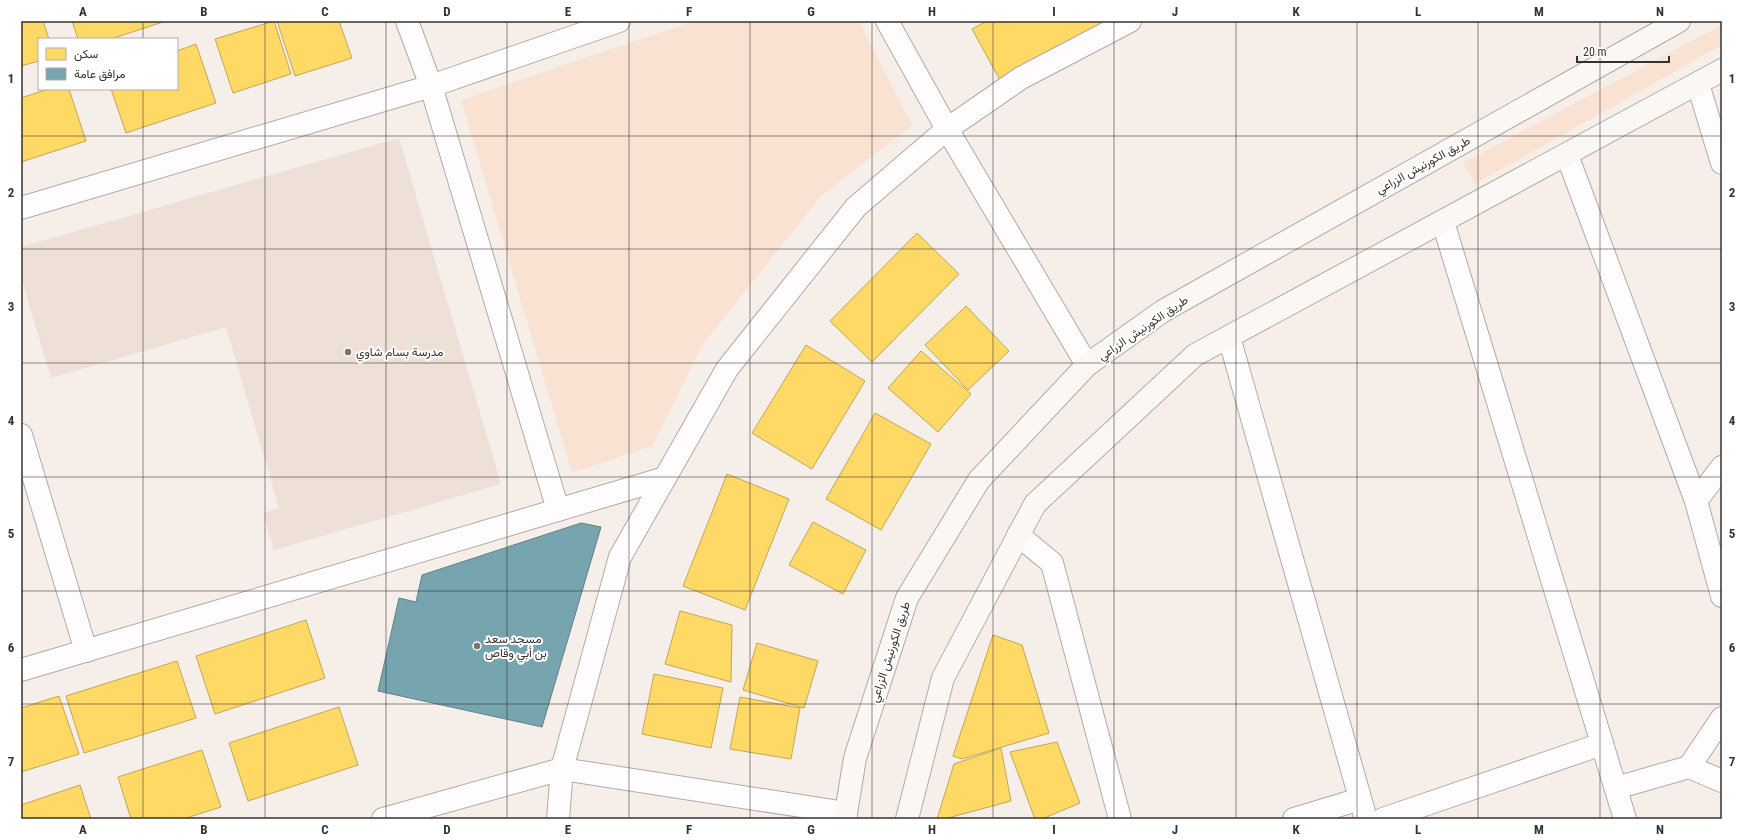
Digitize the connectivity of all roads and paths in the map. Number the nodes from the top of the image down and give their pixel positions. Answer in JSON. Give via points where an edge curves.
{"nodes":[{"id":1,"x":407,"y":21,"type":"edge"},
{"id":2,"x":619,"y":21,"type":"edge"},
{"id":3,"x":887,"y":21,"type":"edge"},
{"id":4,"x":1130,"y":21,"type":"edge"},
{"id":5,"x":1679,"y":21,"type":"edge"},
{"id":6,"x":1722,"y":70,"type":"edge"},
{"id":7,"x":1698,"y":84,"type":"junction"},
{"id":8,"x":431,"y":86,"type":"junction"},
{"id":9,"x":947,"y":128,"type":"junction"},
{"id":10,"x":1567,"y":155,"type":"junction"},
{"id":11,"x":1722,"y":163,"type":"edge"},
{"id":12,"x":21,"y":208,"type":"edge"},
{"id":13,"x":1443,"y":222,"type":"junction"},
{"id":14,"x":1229,"y":337,"type":"junction"},
{"id":15,"x":1087,"y":366,"type":"junction"},
{"id":16,"x":21,"y":435,"type":"edge"},
{"id":17,"x":1722,"y":467,"type":"edge"},
{"id":18,"x":665,"y":478,"type":"junction"},
{"id":19,"x":1696,"y":501,"type":"junction"},
{"id":20,"x":558,"y":510,"type":"junction"},
{"id":21,"x":1018,"y":535,"type":"junction"},
{"id":22,"x":1722,"y":596,"type":"edge"},
{"id":23,"x":86,"y":651,"type":"junction"},
{"id":24,"x":21,"y":670,"type":"edge"},
{"id":25,"x":1722,"y":718,"type":"edge"},
{"id":26,"x":1602,"y":744,"type":"junction"},
{"id":27,"x":1689,"y":767,"type":"junction"},
{"id":28,"x":562,"y":769,"type":"junction"},
{"id":29,"x":1722,"y":781,"type":"edge"},
{"id":30,"x":1616,"y":788,"type":"junction"},
{"id":31,"x":1363,"y":809,"type":"edge"},
{"id":32,"x":845,"y":816,"type":"edge"},
{"id":33,"x":383,"y":819,"type":"edge"},
{"id":34,"x":558,"y":819,"type":"edge"},
{"id":35,"x":907,"y":819,"type":"edge"},
{"id":36,"x":1120,"y":819,"type":"edge"},
{"id":37,"x":1294,"y":819,"type":"edge"},
{"id":38,"x":1383,"y":819,"type":"edge"},
{"id":39,"x":1625,"y":819,"type":"edge"}],
"edges":[{"from":1,"to":8,"type":"street"},
{"from":2,"to":8,"type":"street"},
{"from":3,"to":9,"type":"street"},
{"from":4,"to":9,"type":"street","via":[[1021,78]]},
{"from":5,"to":15,"type":"street","name":"طريق الكورنيش الزراعي","via":[[1163,311]]},
{"from":6,"to":7,"type":"street"},
{"from":7,"to":10,"type":"street"},
{"from":7,"to":11,"type":"street"},
{"from":8,"to":12,"type":"street"},
{"from":8,"to":20,"type":"street"},
{"from":9,"to":15,"type":"street"},
{"from":9,"to":18,"type":"street","via":[[856,207],[727,370]]},
{"from":10,"to":13,"type":"street"},
{"from":10,"to":19,"type":"street"},
{"from":13,"to":14,"type":"street"},
{"from":13,"to":26,"type":"street"},
{"from":14,"to":21,"type":"street","via":[[1195,355],[1034,504]]},
{"from":14,"to":31,"type":"street"},
{"from":15,"to":32,"type":"street","name":"طريق الكورنيش الزراعي","via":[[979,480],[907,598],[855,758]]},
{"from":16,"to":23,"type":"street"},
{"from":17,"to":19,"type":"street"},
{"from":18,"to":20,"type":"street"},
{"from":18,"to":28,"type":"street","via":[[620,557]]},
{"from":19,"to":22,"type":"street"},
{"from":20,"to":23,"type":"street"},
{"from":21,"to":35,"type":"street","via":[[943,678]]},
{"from":21,"to":36,"type":"street","via":[[1052,562]]},
{"from":23,"to":24,"type":"street"},
{"from":25,"to":27,"type":"street"},
{"from":26,"to":30,"type":"street"},
{"from":26,"to":38,"type":"street"},
{"from":27,"to":29,"type":"street"},
{"from":27,"to":30,"type":"street"},
{"from":28,"to":32,"type":"street"},
{"from":28,"to":33,"type":"street"},
{"from":28,"to":34,"type":"street"},
{"from":30,"to":39,"type":"street"},
{"from":31,"to":37,"type":"street"}]}
